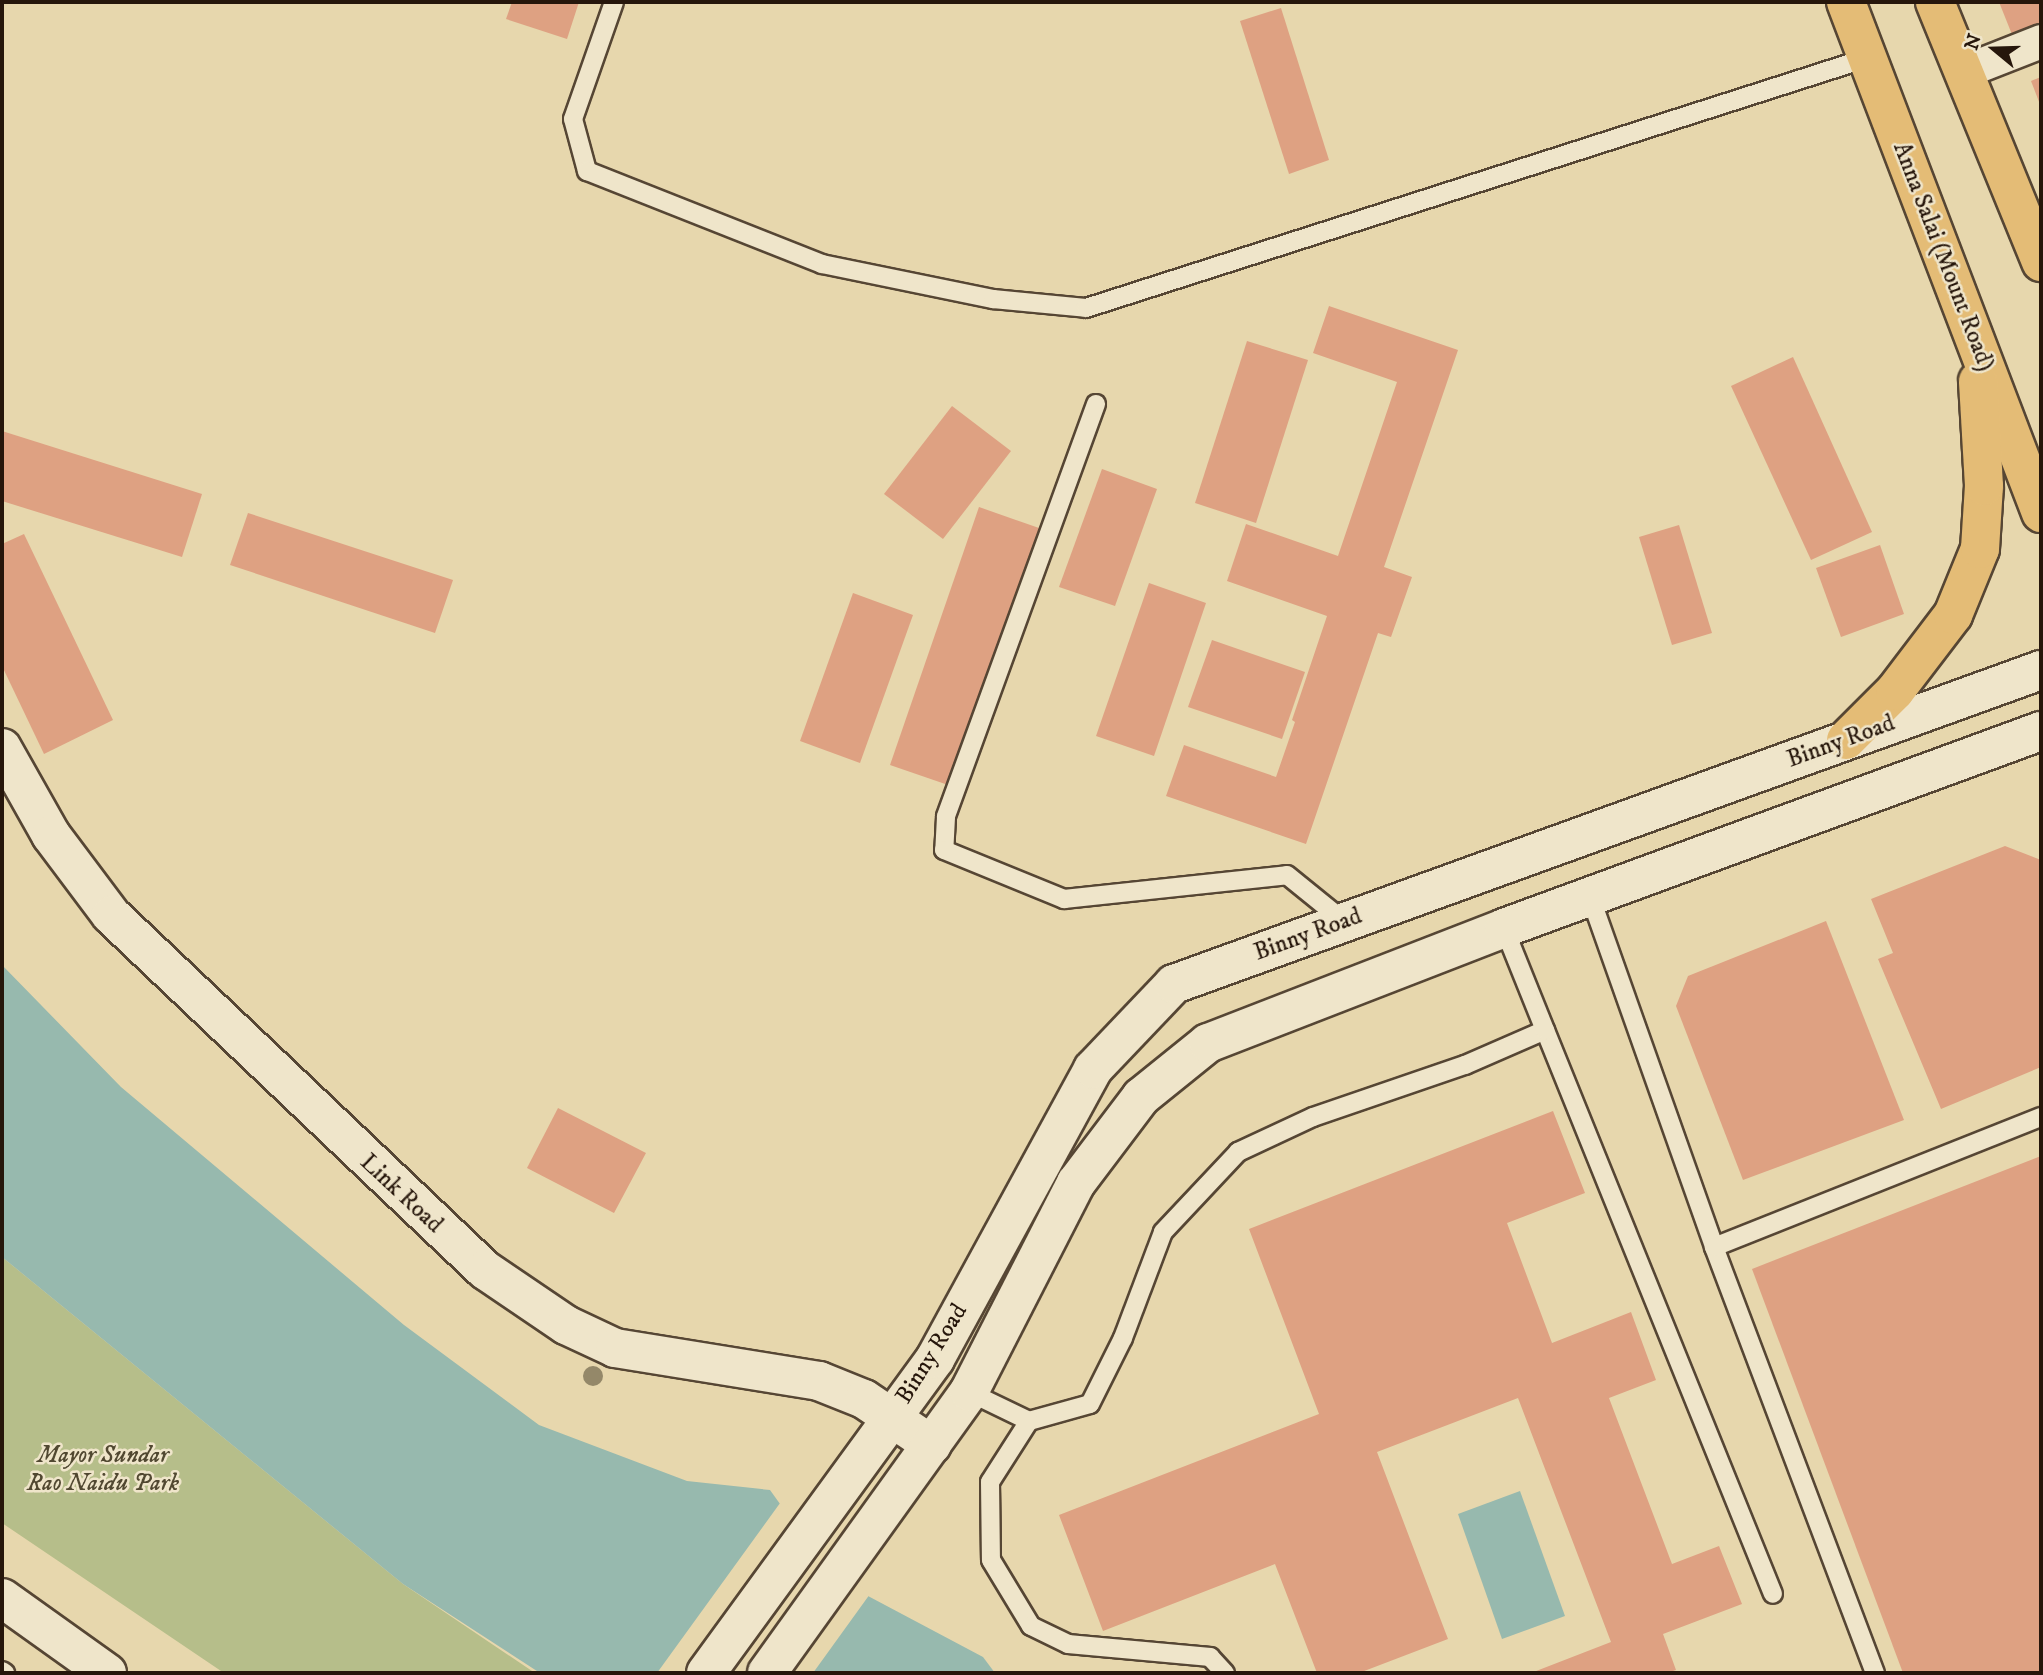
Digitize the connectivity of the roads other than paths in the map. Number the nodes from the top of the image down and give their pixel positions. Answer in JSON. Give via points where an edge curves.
{"nodes":[{"id":1,"x":614,"y":2,"type":"edge"},
{"id":2,"x":1846,"y":2,"type":"edge"},
{"id":3,"x":1935,"y":2,"type":"edge"},
{"id":4,"x":2041,"y":41,"type":"edge"},
{"id":5,"x":1867,"y":58,"type":"junction"},
{"id":6,"x":1962,"y":72,"type":"junction"},
{"id":7,"x":2041,"y":262,"type":"edge"},
{"id":8,"x":1974,"y":338,"type":"junction"},
{"id":9,"x":1096,"y":404,"type":"dead end"},
{"id":10,"x":2041,"y":513,"type":"edge"},
{"id":11,"x":2041,"y":670,"type":"edge"},
{"id":12,"x":2041,"y":731,"type":"edge"},
{"id":13,"x":1846,"y":740,"type":"junction"},
{"id":14,"x":2,"y":748,"type":"edge"},
{"id":15,"x":1590,"y":896,"type":"junction"},
{"id":16,"x":1345,"y":922,"type":"junction"},
{"id":17,"x":1504,"y":928,"type":"junction"},
{"id":18,"x":1545,"y":1030,"type":"junction"},
{"id":19,"x":2041,"y":1117,"type":"edge"},
{"id":20,"x":1714,"y":1247,"type":"junction"},
{"id":21,"x":969,"y":1392,"type":"junction"},
{"id":22,"x":892,"y":1417,"type":"junction"},
{"id":23,"x":1029,"y":1421,"type":"junction"},
{"id":24,"x":932,"y":1445,"type":"junction"},
{"id":25,"x":1773,"y":1594,"type":"dead end"},
{"id":26,"x":2,"y":1598,"type":"edge"},
{"id":27,"x":107,"y":1673,"type":"edge"},
{"id":28,"x":706,"y":1673,"type":"edge"},
{"id":29,"x":767,"y":1673,"type":"edge"},
{"id":30,"x":1225,"y":1673,"type":"edge"},
{"id":31,"x":1875,"y":1673,"type":"edge"}],
"edges":[{"from":1,"to":5,"type":"lane","via":[[573,120],[587,171],[822,264],[993,299],[1086,308]]},
{"from":2,"to":5,"type":"main road","name":"Anna Salai (Mount Road)"},
{"from":3,"to":6,"type":"main road"},
{"from":4,"to":6,"type":"street"},
{"from":5,"to":8,"type":"main road","name":"Anna Salai (Mount Road)"},
{"from":6,"to":7,"type":"main road"},
{"from":8,"to":10,"type":"main road","name":"Anna Salai (Mount Road)"},
{"from":8,"to":13,"type":"main road","via":[[1984,486],[1980,549],[1952,615],[1895,691]]},
{"from":9,"to":16,"type":"lane","via":[[946,817],[944,850],[1064,899],[1287,875]]},
{"from":11,"to":13,"type":"main road","name":"Binny Road"},
{"from":12,"to":15,"type":"main road","name":"Binny Road"},
{"from":13,"to":16,"type":"main road","name":"Binny Road"},
{"from":14,"to":22,"type":"main road","name":"Link Road","via":[[51,835],[111,915],[485,1270],[566,1325],[615,1348],[796,1376],[844,1390]]},
{"from":15,"to":17,"type":"main road","name":"Binny Road"},
{"from":15,"to":20,"type":"lane"},
{"from":16,"to":22,"type":"main road","name":"Binny Road","via":[[1174,984],[1093,1069],[935,1359]]},
{"from":17,"to":18,"type":"lane"},
{"from":17,"to":21,"type":"main road","name":"Binny Road","via":[[1208,1043],[1141,1097],[1076,1183]]},
{"from":18,"to":23,"type":"lane","via":[[1465,1065],[1313,1117],[1238,1152],[1163,1232],[1123,1338],[1090,1404]]},
{"from":18,"to":25,"type":"lane"},
{"from":19,"to":20,"type":"lane"},
{"from":20,"to":31,"type":"lane"},
{"from":21,"to":23,"type":"lane"},
{"from":21,"to":24,"type":"main road","name":"Binny Road"},
{"from":22,"to":24,"type":"main road","name":"Link Road"},
{"from":22,"to":28,"type":"main road","name":"Binny Road"},
{"from":23,"to":30,"type":"lane","via":[[990,1482],[991,1560],[1031,1626],[1068,1644],[1210,1657]]},
{"from":24,"to":29,"type":"main road","name":"Binny Road"},
{"from":26,"to":27,"type":"main road"}]}
